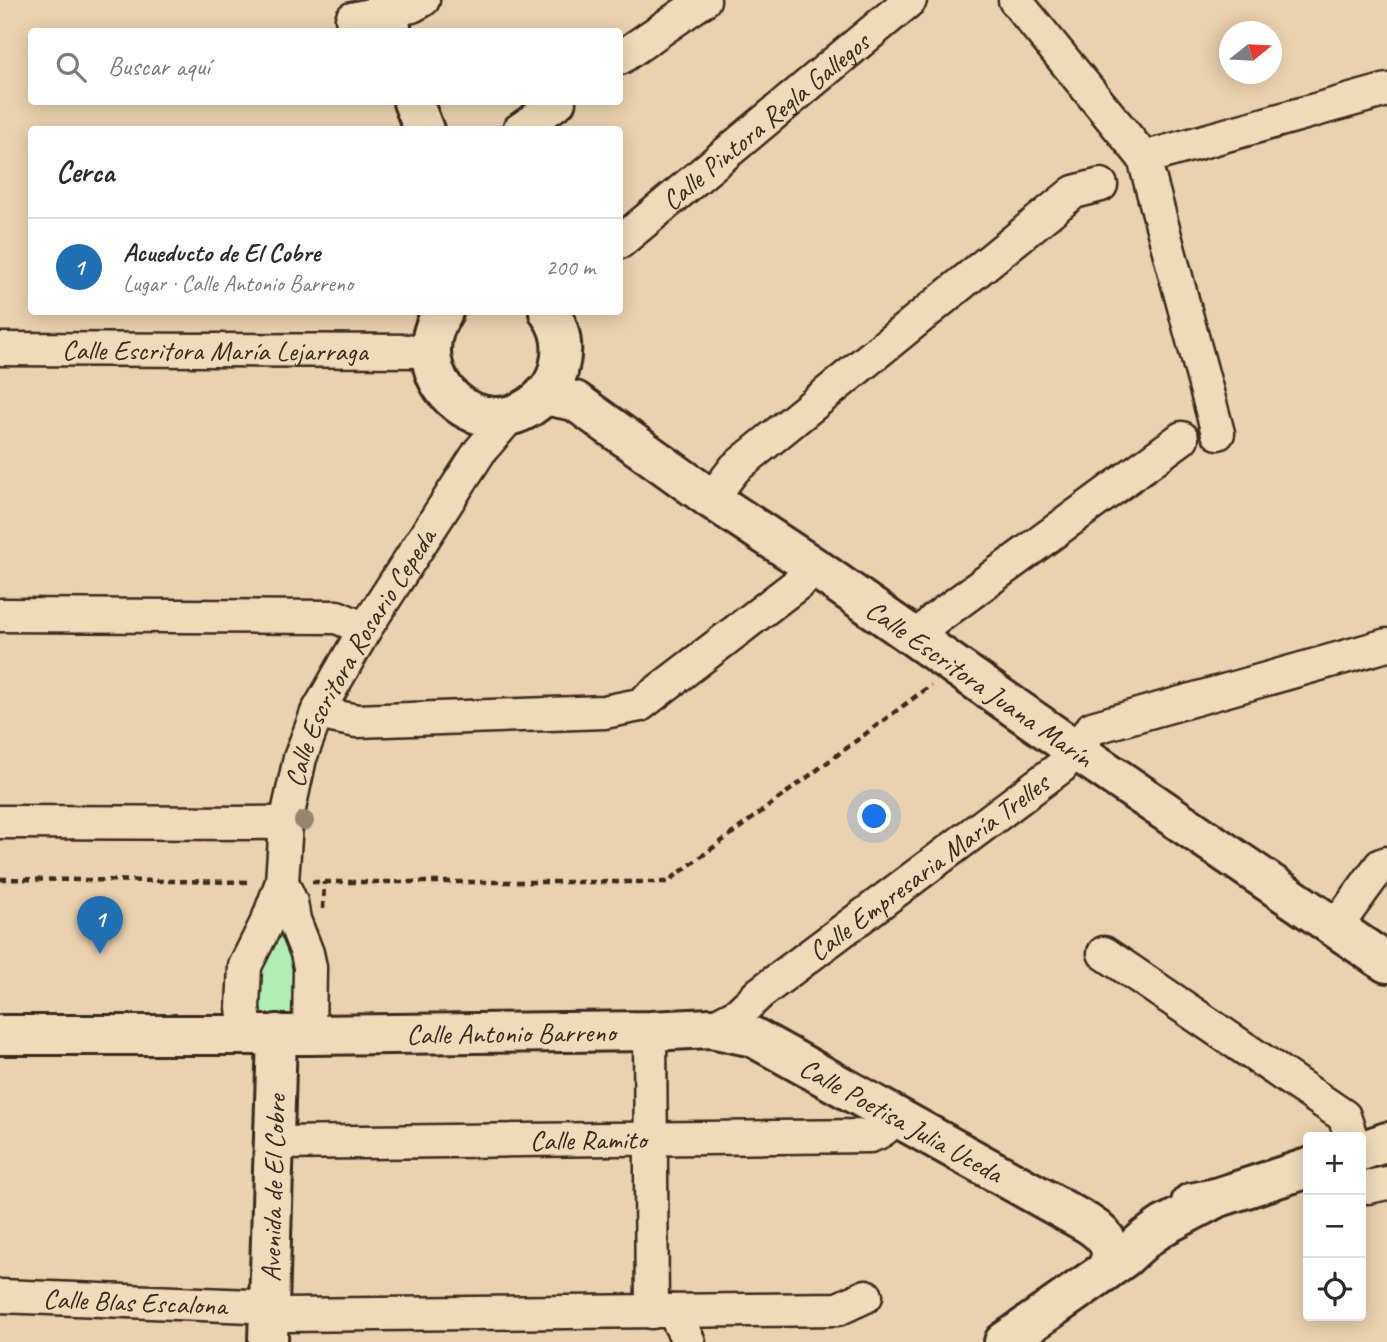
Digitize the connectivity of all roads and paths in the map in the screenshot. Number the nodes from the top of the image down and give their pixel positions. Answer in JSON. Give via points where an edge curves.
{"nodes":[{"id":1,"x":423,"y":0,"type":"edge"},
{"id":2,"x":704,"y":0,"type":"edge"},
{"id":3,"x":910,"y":0,"type":"edge"},
{"id":4,"x":1015,"y":0,"type":"edge"},
{"id":5,"x":379,"y":16,"type":"edge"},
{"id":6,"x":623,"y":56,"type":"edge"},
{"id":7,"x":1387,"y":90,"type":"edge"},
{"id":8,"x":414,"y":105,"type":"edge"},
{"id":9,"x":555,"y":105,"type":"edge"},
{"id":10,"x":422,"y":126,"type":"edge"},
{"id":11,"x":525,"y":126,"type":"edge"},
{"id":12,"x":1144,"y":158,"type":"junction"},
{"id":13,"x":1101,"y":185,"type":"dead end"},
{"id":14,"x":623,"y":239,"type":"edge"},
{"id":15,"x":442,"y":315,"type":"edge"},
{"id":16,"x":554,"y":315,"type":"edge"},
{"id":17,"x":0,"y":349,"type":"edge"},
{"id":18,"x":430,"y":351,"type":"junction"},
{"id":19,"x":559,"y":390,"type":"junction"},
{"id":20,"x":473,"y":412,"type":"junction"},
{"id":21,"x":512,"y":414,"type":"junction"},
{"id":22,"x":1218,"y":433,"type":"dead end"},
{"id":23,"x":1182,"y":438,"type":"dead end"},
{"id":24,"x":480,"y":451,"type":"junction"},
{"id":25,"x":711,"y":499,"type":"junction"},
{"id":26,"x":817,"y":569,"type":"junction"},
{"id":27,"x":0,"y":615,"type":"edge"},
{"id":28,"x":365,"y":629,"type":"junction"},
{"id":29,"x":917,"y":639,"type":"junction"},
{"id":30,"x":1387,"y":645,"type":"edge"},
{"id":31,"x":948,"y":661,"type":"junction"},
{"id":32,"x":317,"y":713,"type":"junction"},
{"id":33,"x":1074,"y":749,"type":"junction"},
{"id":34,"x":0,"y":822,"type":"edge"},
{"id":35,"x":286,"y":823,"type":"junction"},
{"id":36,"x":1387,"y":863,"type":"edge"},
{"id":37,"x":0,"y":879,"type":"edge"},
{"id":38,"x":282,"y":882,"type":"junction"},
{"id":39,"x":1335,"y":928,"type":"junction"},
{"id":40,"x":1104,"y":953,"type":"dead end"},
{"id":41,"x":1387,"y":963,"type":"edge"},
{"id":42,"x":711,"y":1028,"type":"junction"},
{"id":43,"x":650,"y":1031,"type":"junction"},
{"id":44,"x":277,"y":1034,"type":"junction"},
{"id":45,"x":0,"y":1035,"type":"edge"},
{"id":46,"x":894,"y":1116,"type":"junction"},
{"id":47,"x":1349,"y":1132,"type":"edge"},
{"id":48,"x":651,"y":1139,"type":"junction"},
{"id":49,"x":1387,"y":1142,"type":"edge"},
{"id":50,"x":273,"y":1143,"type":"junction"},
{"id":51,"x":1303,"y":1170,"type":"edge"},
{"id":52,"x":1372,"y":1174,"type":"edge"},
{"id":53,"x":1216,"y":1198,"type":"junction"},
{"id":54,"x":1087,"y":1223,"type":"junction"},
{"id":55,"x":1104,"y":1272,"type":"junction"},
{"id":56,"x":0,"y":1296,"type":"edge"},
{"id":57,"x":866,"y":1296,"type":"dead end"},
{"id":58,"x":663,"y":1311,"type":"junction"},
{"id":59,"x":268,"y":1326,"type":"edge"},
{"id":60,"x":1021,"y":1337,"type":"edge"},
{"id":61,"x":689,"y":1342,"type":"edge"}],
"edges":[{"from":1,"to":5,"type":"street"},
{"from":2,"to":6,"type":"street"},
{"from":3,"to":14,"type":"street","name":"Calle Pintora Regla Gallegos"},
{"from":4,"to":12,"type":"street"},
{"from":7,"to":12,"type":"street"},
{"from":8,"to":10,"type":"street"},
{"from":9,"to":11,"type":"street"},
{"from":12,"to":22,"type":"street"},
{"from":13,"to":25,"type":"street","via":[[1074,192],[735,468]]},
{"from":15,"to":18,"type":"street"},
{"from":16,"to":19,"type":"street","via":[[562,344]]},
{"from":17,"to":18,"type":"street","name":"Calle Escritora María Lejarraga"},
{"from":18,"to":20,"type":"street","via":[[442,388]]},
{"from":19,"to":21,"type":"street"},
{"from":19,"to":25,"type":"street","name":"Calle Escritora Juana Marín"},
{"from":20,"to":21,"type":"street"},
{"from":20,"to":24,"type":"street","via":[[481,435]]},
{"from":21,"to":24,"type":"street","name":"Calle Escritora Rosario Cepeda"},
{"from":23,"to":29,"type":"street","via":[[934,620]]},
{"from":24,"to":28,"type":"street","name":"Calle Escritora Rosario Cepeda"},
{"from":25,"to":26,"type":"street","name":"Calle Escritora Juana Marín"},
{"from":26,"to":29,"type":"street","name":"Calle Escritora Juana Marín"},
{"from":26,"to":32,"type":"street","via":[[640,705],[604,712],[357,721]]},
{"from":27,"to":28,"type":"street","via":[[337,617]]},
{"from":28,"to":32,"type":"street","name":"Calle Escritora Rosario Cepeda"},
{"from":29,"to":31,"type":"street","name":"Calle Escritora Juana Marín"},
{"from":30,"to":33,"type":"street","name":"Calle Empresaria María Trelles","via":[[1092,728]]},
{"from":31,"to":33,"type":"street","name":"Calle Escritora Juana Marín"},
{"from":31,"to":38,"type":"path","via":[[928,690],[667,883]]},
{"from":32,"to":35,"type":"street","name":"Calle Escritora Rosario Cepeda","via":[[300,758]]},
{"from":33,"to":39,"type":"street","name":"Calle Escritora Juana Marín"},
{"from":33,"to":42,"type":"street","name":"Calle Empresaria María Trelles","via":[[1061,767],[738,1013]]},
{"from":34,"to":35,"type":"street"},
{"from":35,"to":38,"type":"street","name":"Calle Escritora Rosario Cepeda"},
{"from":36,"to":39,"type":"street","via":[[1381,864]]},
{"from":37,"to":38,"type":"path"},
{"from":38,"to":44,"type":"street","via":[[310,967]]},
{"from":38,"to":44,"type":"street","via":[[245,966],[243,1007]]},
{"from":39,"to":41,"type":"street","name":"Calle Escritora Juana Marín"},
{"from":40,"to":47,"type":"street","via":[[1344,1116]]},
{"from":42,"to":43,"type":"street","name":"Calle Antonio Barreno"},
{"from":42,"to":46,"type":"street","name":"Calle Poetisa Julia Uceda","via":[[753,1038]]},
{"from":43,"to":44,"type":"street","name":"Calle Antonio Barreno"},
{"from":43,"to":48,"type":"street"},
{"from":44,"to":45,"type":"street","name":"Calle Antonio Barreno"},
{"from":44,"to":50,"type":"street","name":"Avenida de El Cobre"},
{"from":46,"to":48,"type":"street","name":"Calle Ramito","via":[[889,1125],[870,1136]]},
{"from":46,"to":54,"type":"street","name":"Calle Poetisa Julia Uceda"},
{"from":48,"to":50,"type":"street","name":"Calle Ramito"},
{"from":48,"to":58,"type":"street"},
{"from":49,"to":52,"type":"street"},
{"from":50,"to":59,"type":"street","name":"Avenida de El Cobre"},
{"from":51,"to":53,"type":"street"},
{"from":53,"to":54,"type":"street","via":[[1116,1225]]},
{"from":53,"to":55,"type":"street","via":[[1163,1226]]},
{"from":54,"to":55,"type":"street","via":[[1109,1242],[1112,1258]]},
{"from":55,"to":60,"type":"street"},
{"from":56,"to":59,"type":"street","name":"Calle Blas Escalona","via":[[252,1306]]},
{"from":57,"to":58,"type":"street","name":"Calle Blas Escalona","via":[[838,1309]]},
{"from":58,"to":59,"type":"street","name":"Calle Blas Escalona","via":[[284,1315]]},
{"from":58,"to":61,"type":"street"}]}
